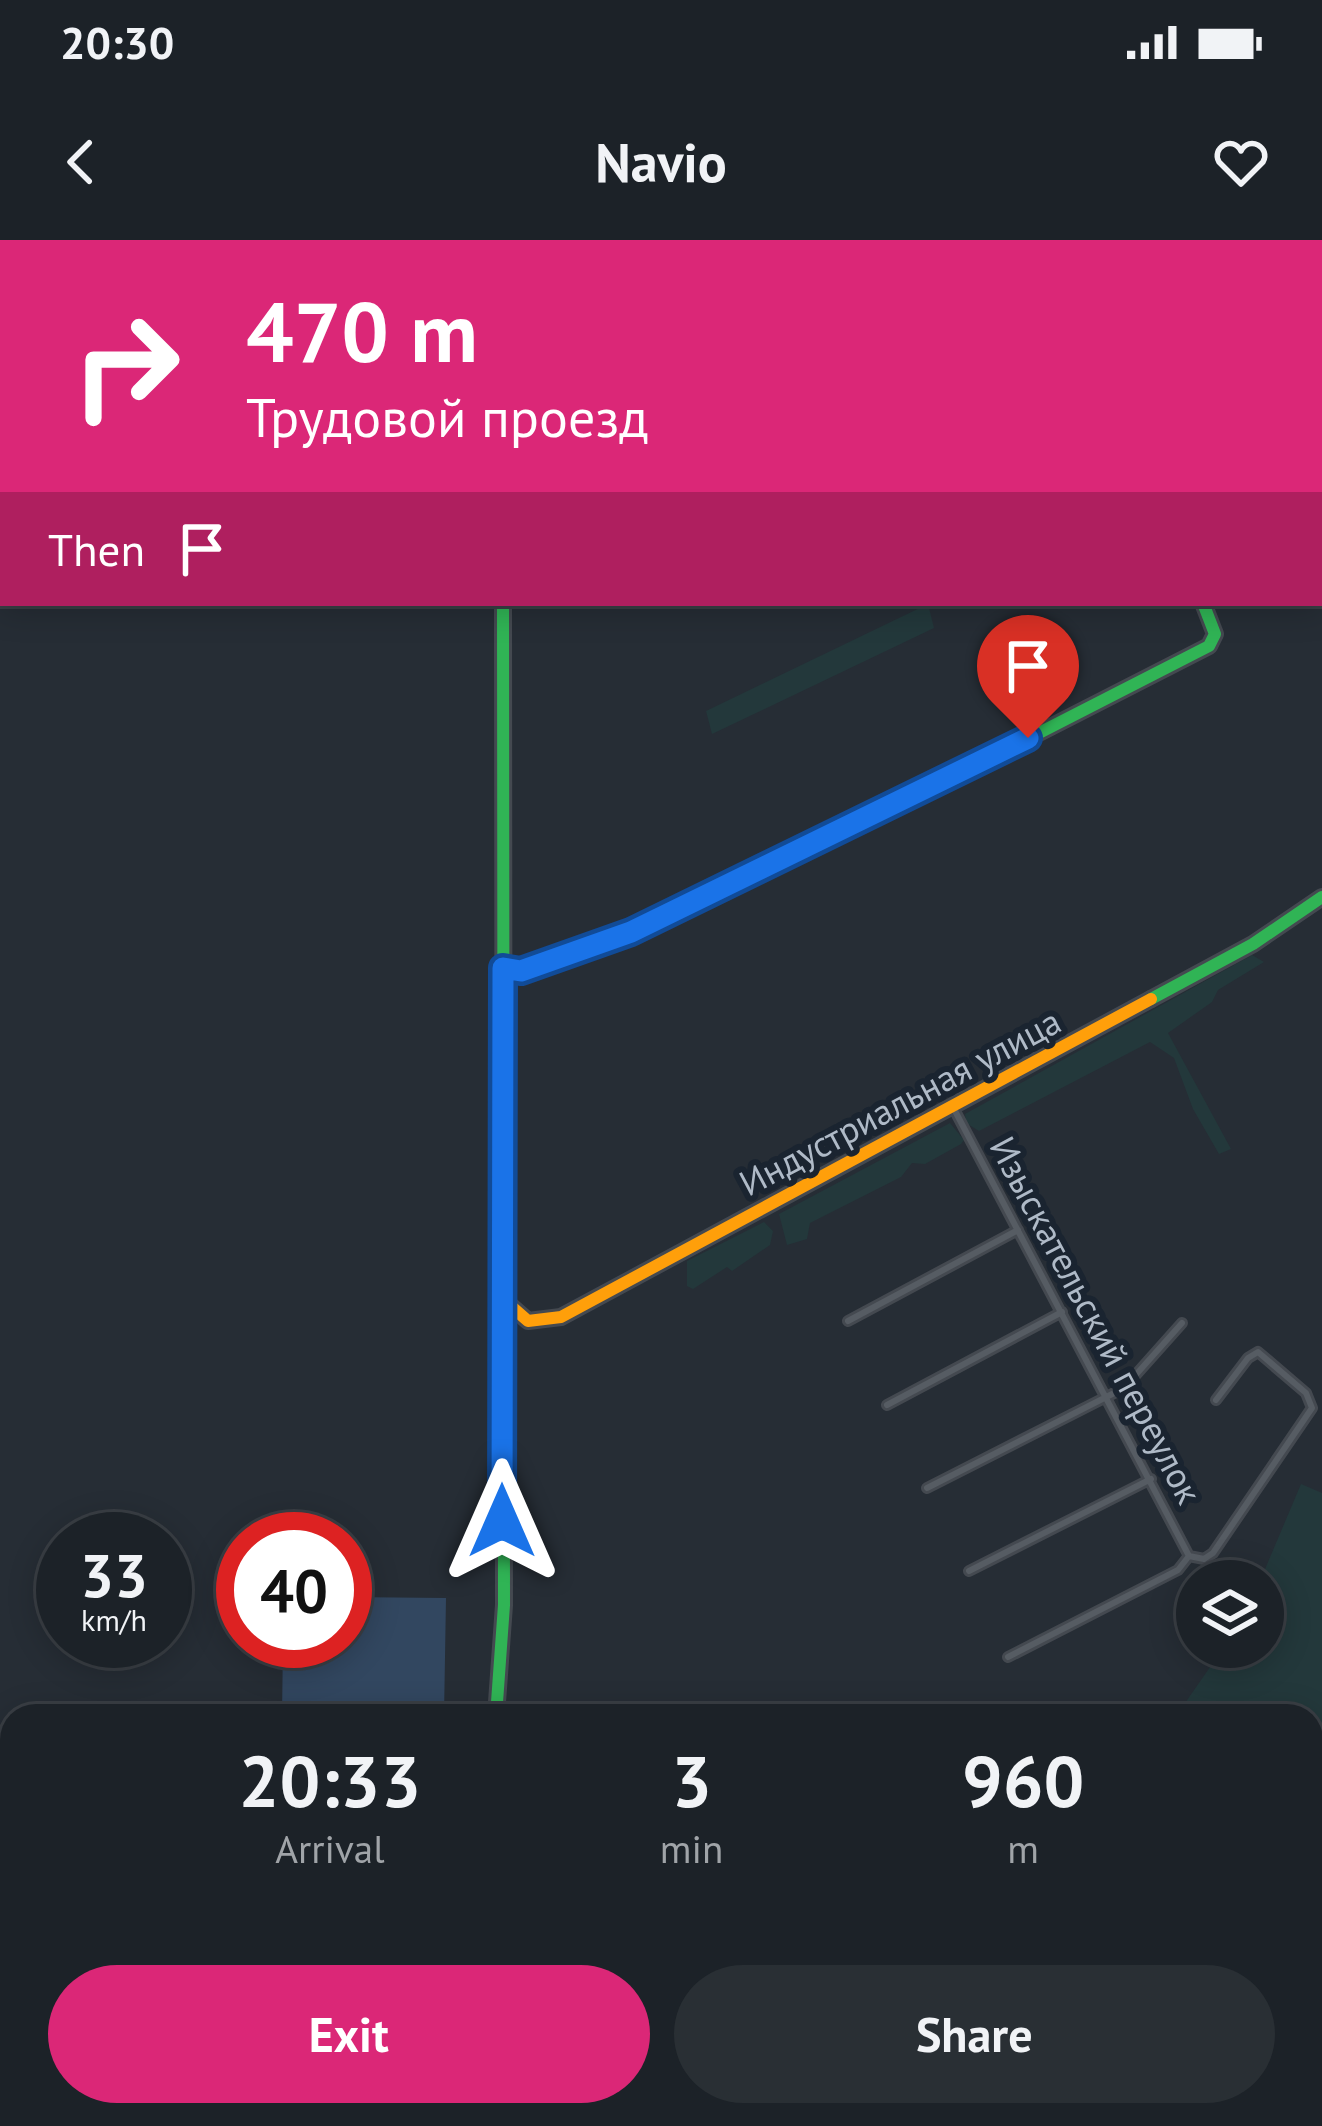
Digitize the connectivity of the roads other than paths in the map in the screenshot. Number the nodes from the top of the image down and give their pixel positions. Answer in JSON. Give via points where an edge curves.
{"nodes":[{"id":1,"x":502,"y":606,"type":"edge"},
{"id":2,"x":1204,"y":606,"type":"edge"},
{"id":3,"x":1322,"y":896,"type":"edge"},
{"id":4,"x":503,"y":968,"type":"junction"},
{"id":5,"x":954,"y":1109,"type":"junction"},
{"id":6,"x":1018,"y":1230,"type":"junction"},
{"id":7,"x":504,"y":1300,"type":"junction"},
{"id":8,"x":1062,"y":1312,"type":"junction"},
{"id":9,"x":848,"y":1321,"type":"dead end"},
{"id":10,"x":1182,"y":1323,"type":"dead end"},
{"id":11,"x":1106,"y":1395,"type":"junction"},
{"id":12,"x":1216,"y":1400,"type":"dead end"},
{"id":13,"x":887,"y":1405,"type":"dead end"},
{"id":14,"x":1151,"y":1479,"type":"junction"},
{"id":15,"x":927,"y":1488,"type":"dead end"},
{"id":16,"x":1189,"y":1556,"type":"junction"},
{"id":17,"x":968,"y":1571,"type":"dead end"},
{"id":18,"x":1008,"y":1657,"type":"dead end"},
{"id":19,"x":495,"y":1704,"type":"edge"}],
"edges":[{"from":1,"to":4,"type":"street"},
{"from":2,"to":4,"type":"street","via":[[1215,634],[1210,646],[631,932],[521,971]]},
{"from":3,"to":5,"type":"street","name":"Индустриальная улица","via":[[1253,944]]},
{"from":4,"to":7,"type":"street"},
{"from":5,"to":6,"type":"street","name":"Изыскательский переулок"},
{"from":5,"to":7,"type":"street","name":"Индустриальная улица","via":[[561,1317],[526,1322]]},
{"from":6,"to":8,"type":"street","name":"Изыскательский переулок"},
{"from":6,"to":9,"type":"street"},
{"from":7,"to":19,"type":"street","via":[[504,1605]]},
{"from":8,"to":11,"type":"street","name":"Изыскательский переулок"},
{"from":8,"to":13,"type":"street"},
{"from":10,"to":11,"type":"street","via":[[1133,1382]]},
{"from":11,"to":14,"type":"street","name":"Изыскательский переулок"},
{"from":11,"to":15,"type":"street"},
{"from":12,"to":16,"type":"street","via":[[1258,1352],[1306,1393],[1312,1408],[1214,1553]]},
{"from":14,"to":16,"type":"street","name":"Изыскательский переулок"},
{"from":14,"to":17,"type":"street"},
{"from":16,"to":18,"type":"street","via":[[1178,1570]]}]}
